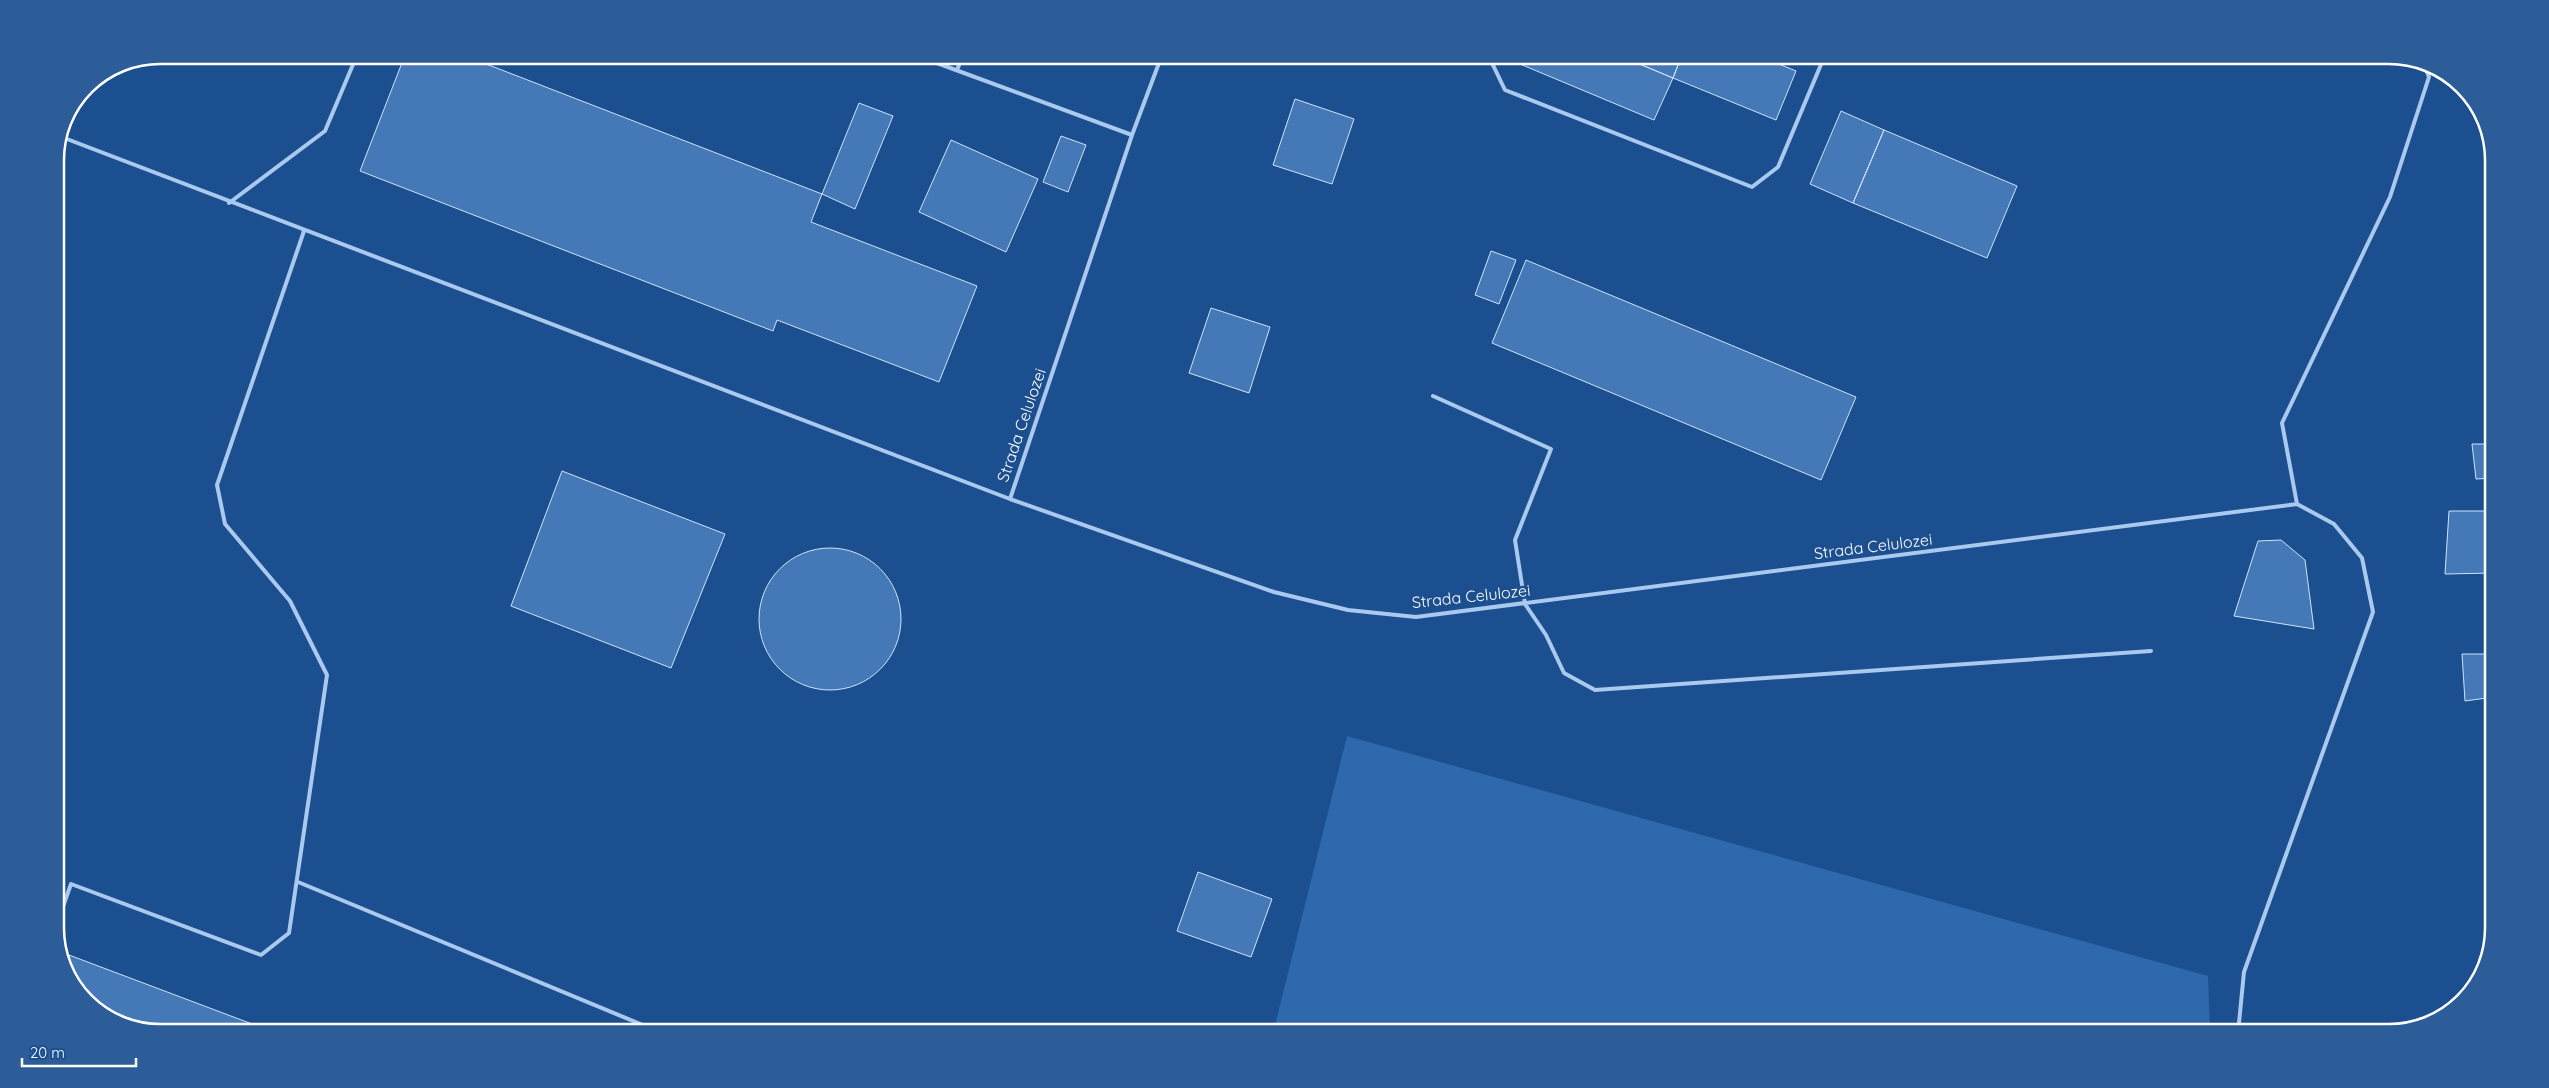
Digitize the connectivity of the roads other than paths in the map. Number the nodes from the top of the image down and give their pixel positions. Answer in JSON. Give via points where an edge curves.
{"nodes":[{"id":1,"x":353,"y":64,"type":"edge"},
{"id":2,"x":940,"y":64,"type":"edge"},
{"id":3,"x":959,"y":64,"type":"edge"},
{"id":4,"x":1159,"y":64,"type":"edge"},
{"id":5,"x":1492,"y":64,"type":"edge"},
{"id":6,"x":1821,"y":64,"type":"edge"},
{"id":7,"x":957,"y":70,"type":"junction"},
{"id":8,"x":2426,"y":71,"type":"edge"},
{"id":9,"x":1132,"y":135,"type":"junction"},
{"id":10,"x":67,"y":139,"type":"edge"},
{"id":11,"x":230,"y":203,"type":"junction"},
{"id":12,"x":304,"y":231,"type":"junction"},
{"id":13,"x":1433,"y":396,"type":"dead end"},
{"id":14,"x":1010,"y":498,"type":"junction"},
{"id":15,"x":2297,"y":504,"type":"junction"},
{"id":16,"x":1525,"y":604,"type":"junction"},
{"id":17,"x":2151,"y":651,"type":"dead end"},
{"id":18,"x":298,"y":882,"type":"junction"},
{"id":19,"x":64,"y":904,"type":"edge"},
{"id":20,"x":640,"y":1024,"type":"edge"},
{"id":21,"x":2239,"y":1024,"type":"edge"}],
"edges":[{"from":1,"to":11,"type":"lane","via":[[325,131]]},
{"from":2,"to":7,"type":"lane"},
{"from":3,"to":7,"type":"lane"},
{"from":4,"to":9,"type":"lane","name":"Strada Celulozei"},
{"from":5,"to":6,"type":"lane","via":[[1505,90],[1752,187],[1778,167]]},
{"from":7,"to":9,"type":"lane"},
{"from":8,"to":15,"type":"lane","via":[[2429,77],[2390,197],[2282,423]]},
{"from":9,"to":14,"type":"lane","name":"Strada Celulozei"},
{"from":10,"to":11,"type":"lane"},
{"from":11,"to":12,"type":"lane"},
{"from":12,"to":14,"type":"lane"},
{"from":12,"to":18,"type":"lane","via":[[217,485],[225,524],[290,601],[327,675]]},
{"from":13,"to":16,"type":"lane","via":[[1551,449],[1515,540]]},
{"from":14,"to":16,"type":"lane","name":"Strada Celulozei","via":[[1274,592],[1348,610],[1416,617]]},
{"from":15,"to":16,"type":"lane","name":"Strada Celulozei"},
{"from":15,"to":21,"type":"lane","via":[[2334,524],[2362,558],[2373,612],[2244,972]]},
{"from":16,"to":17,"type":"lane","via":[[1546,635],[1564,673],[1594,690]]},
{"from":18,"to":19,"type":"lane","via":[[290,933],[261,955],[71,884]]},
{"from":18,"to":20,"type":"lane"}]}
